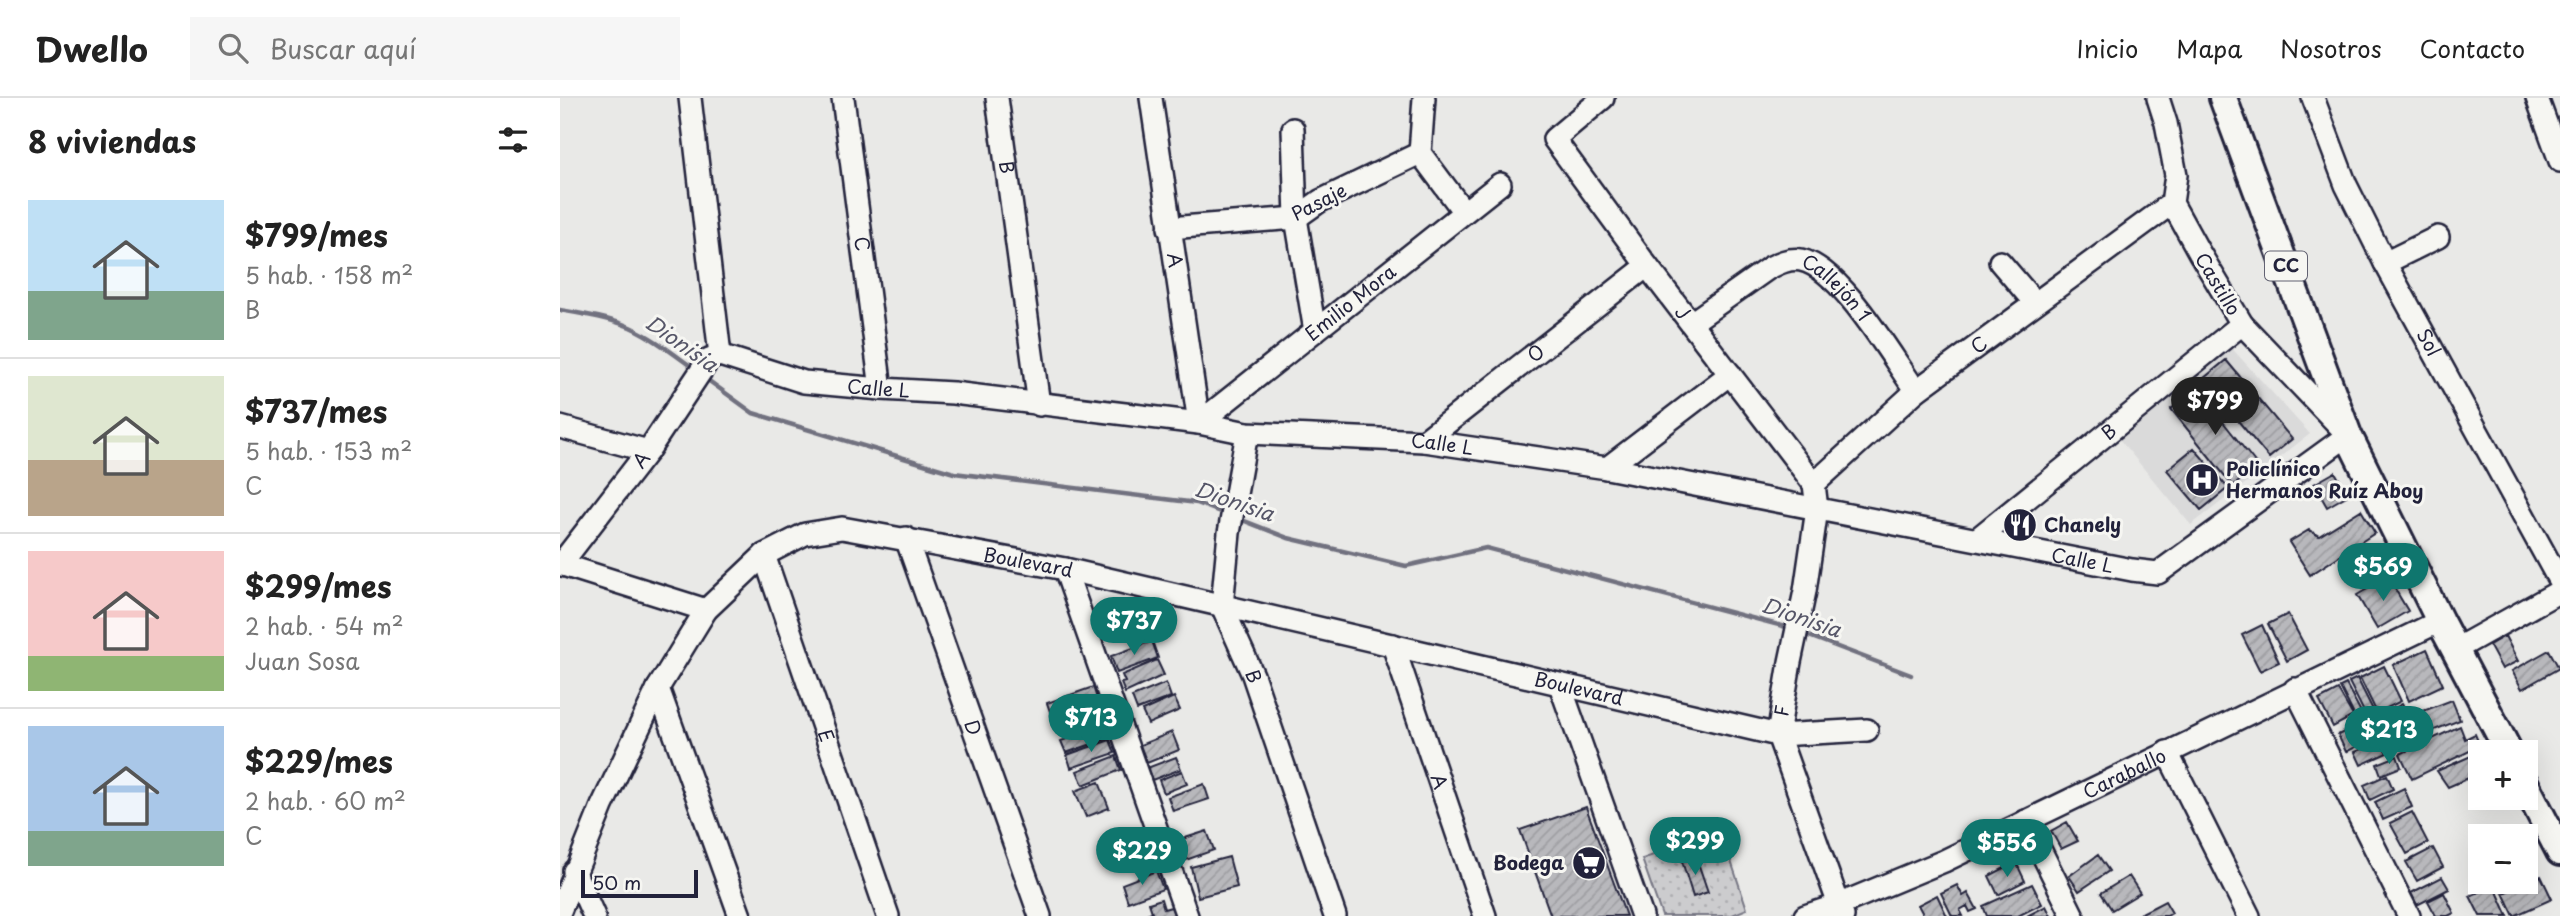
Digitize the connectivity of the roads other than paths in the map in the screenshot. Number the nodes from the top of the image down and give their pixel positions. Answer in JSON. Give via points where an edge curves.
{"nodes":[{"id":1,"x":690,"y":98,"type":"edge"},
{"id":2,"x":843,"y":98,"type":"edge"},
{"id":3,"x":997,"y":98,"type":"edge"},
{"id":4,"x":1151,"y":98,"type":"edge"},
{"id":5,"x":1424,"y":98,"type":"edge"},
{"id":6,"x":2158,"y":98,"type":"edge"},
{"id":7,"x":2223,"y":98,"type":"edge"},
{"id":8,"x":2313,"y":98,"type":"edge"},
{"id":9,"x":2537,"y":98,"type":"edge"},
{"id":10,"x":1595,"y":100,"type":"edge"},
{"id":11,"x":1293,"y":129,"type":"dead end"},
{"id":12,"x":1420,"y":153,"type":"junction"},
{"id":13,"x":2560,"y":161,"type":"edge"},
{"id":14,"x":1500,"y":184,"type":"dead end"},
{"id":15,"x":2172,"y":203,"type":"junction"},
{"id":16,"x":1464,"y":212,"type":"junction"},
{"id":17,"x":1296,"y":218,"type":"junction"},
{"id":18,"x":1169,"y":228,"type":"junction"},
{"id":19,"x":2438,"y":237,"type":"dead end"},
{"id":20,"x":2000,"y":262,"type":"dead end"},
{"id":21,"x":2385,"y":263,"type":"junction"},
{"id":22,"x":1647,"y":267,"type":"junction"},
{"id":23,"x":2035,"y":303,"type":"junction"},
{"id":24,"x":1691,"y":323,"type":"junction"},
{"id":25,"x":2242,"y":324,"type":"junction"},
{"id":26,"x":1315,"y":331,"type":"junction"},
{"id":27,"x":715,"y":357,"type":"junction"},
{"id":28,"x":1731,"y":374,"type":"junction"},
{"id":29,"x":881,"y":390,"type":"junction"},
{"id":30,"x":1916,"y":391,"type":"junction"},
{"id":31,"x":1039,"y":405,"type":"junction"},
{"id":32,"x":1199,"y":423,"type":"junction"},
{"id":33,"x":560,"y":427,"type":"edge"},
{"id":34,"x":1247,"y":433,"type":"junction"},
{"id":35,"x":2348,"y":435,"type":"junction"},
{"id":36,"x":1424,"y":441,"type":"junction"},
{"id":37,"x":648,"y":451,"type":"junction"},
{"id":38,"x":1607,"y":468,"type":"junction"},
{"id":39,"x":1814,"y":484,"type":"junction"},
{"id":40,"x":1817,"y":509,"type":"junction"},
{"id":41,"x":906,"y":538,"type":"junction"},
{"id":42,"x":1977,"y":539,"type":"junction"},
{"id":43,"x":764,"y":555,"type":"junction"},
{"id":44,"x":560,"y":564,"type":"edge"},
{"id":45,"x":1065,"y":569,"type":"junction"},
{"id":46,"x":2560,"y":582,"type":"edge"},
{"id":47,"x":2560,"y":591,"type":"edge"},
{"id":48,"x":1222,"y":606,"type":"junction"},
{"id":49,"x":706,"y":610,"type":"junction"},
{"id":50,"x":2440,"y":621,"type":"junction"},
{"id":51,"x":1393,"y":645,"type":"junction"},
{"id":52,"x":2456,"y":649,"type":"junction"},
{"id":53,"x":1560,"y":685,"type":"junction"},
{"id":54,"x":658,"y":688,"type":"junction"},
{"id":55,"x":2295,"y":689,"type":"junction"},
{"id":56,"x":1867,"y":730,"type":"dead end"},
{"id":57,"x":1779,"y":735,"type":"junction"},
{"id":58,"x":2503,"y":740,"type":"edge"},
{"id":59,"x":2167,"y":752,"type":"junction"},
{"id":60,"x":2538,"y":810,"type":"edge"},
{"id":61,"x":2025,"y":821,"type":"junction"},
{"id":62,"x":2560,"y":852,"type":"edge"},
{"id":63,"x":567,"y":867,"type":"edge"},
{"id":64,"x":1841,"y":910,"type":"edge"},
{"id":65,"x":560,"y":911,"type":"edge"},
{"id":66,"x":594,"y":916,"type":"edge"},
{"id":67,"x":740,"y":916,"type":"edge"},
{"id":68,"x":887,"y":916,"type":"edge"},
{"id":69,"x":1040,"y":916,"type":"edge"},
{"id":70,"x":1187,"y":916,"type":"edge"},
{"id":71,"x":1335,"y":916,"type":"edge"},
{"id":72,"x":1485,"y":916,"type":"edge"},
{"id":73,"x":1642,"y":916,"type":"edge"},
{"id":74,"x":1805,"y":916,"type":"edge"},
{"id":75,"x":2073,"y":916,"type":"edge"},
{"id":76,"x":2249,"y":916,"type":"edge"},
{"id":77,"x":2409,"y":916,"type":"edge"}],
"edges":[{"from":1,"to":27,"type":"street"},
{"from":2,"to":29,"type":"street","name":"C"},
{"from":3,"to":31,"type":"street","name":"B"},
{"from":4,"to":18,"type":"street","name":"A"},
{"from":5,"to":12,"type":"street"},
{"from":6,"to":15,"type":"street","via":[[2176,175]]},
{"from":7,"to":35,"type":"main road","number":"CC"},
{"from":8,"to":21,"type":"street","name":"Sol","via":[[2346,185]]},
{"from":9,"to":13,"type":"street"},
{"from":10,"to":22,"type":"street","name":"J","via":[[1554,139]]},
{"from":11,"to":17,"type":"street"},
{"from":12,"to":16,"type":"street"},
{"from":12,"to":17,"type":"street","name":"Pasaje","via":[[1320,201]]},
{"from":14,"to":16,"type":"street","name":"Emilio Mora"},
{"from":15,"to":23,"type":"street","name":"C"},
{"from":15,"to":25,"type":"street","name":"Castillo"},
{"from":16,"to":26,"type":"street","name":"Emilio Mora"},
{"from":17,"to":18,"type":"street","name":"Pasaje"},
{"from":17,"to":26,"type":"street"},
{"from":18,"to":32,"type":"street","name":"A"},
{"from":19,"to":21,"type":"street"},
{"from":20,"to":23,"type":"street"},
{"from":21,"to":46,"type":"street","name":"Sol"},
{"from":22,"to":24,"type":"street","name":"J"},
{"from":22,"to":36,"type":"street","name":"O"},
{"from":23,"to":30,"type":"street","name":"C"},
{"from":24,"to":28,"type":"street","name":"J"},
{"from":24,"to":30,"type":"street","name":"Callejón 1","via":[[1769,268],[1801,260],[1846,292]]},
{"from":25,"to":35,"type":"street","name":"Castillo"},
{"from":25,"to":42,"type":"street","name":"B"},
{"from":26,"to":32,"type":"street","name":"Emilio Mora"},
{"from":27,"to":29,"type":"street","name":"Calle L","via":[[804,382]]},
{"from":27,"to":37,"type":"street","name":"A","via":[[692,383]]},
{"from":28,"to":38,"type":"street"},
{"from":28,"to":39,"type":"street","name":"J"},
{"from":29,"to":31,"type":"street","name":"Calle L","via":[[953,393]]},
{"from":30,"to":39,"type":"street","name":"C"},
{"from":31,"to":32,"type":"street","name":"Calle L"},
{"from":32,"to":34,"type":"street","name":"Calle L"},
{"from":33,"to":37,"type":"street"},
{"from":34,"to":36,"type":"street","name":"Calle L"},
{"from":34,"to":48,"type":"street","name":"B","via":[[1228,533]]},
{"from":35,"to":42,"type":"street","name":"Calle L","via":[[2158,573]]},
{"from":35,"to":50,"type":"main road","number":"CC"},
{"from":36,"to":38,"type":"street","name":"Calle L"},
{"from":37,"to":44,"type":"street","name":"A"},
{"from":38,"to":40,"type":"street","name":"Calle L"},
{"from":39,"to":40,"type":"street"},
{"from":40,"to":42,"type":"street","name":"Calle L"},
{"from":40,"to":57,"type":"street","name":"F"},
{"from":41,"to":43,"type":"street","name":"Boulevard","via":[[842,528],[804,534]]},
{"from":41,"to":45,"type":"street","name":"Boulevard"},
{"from":41,"to":69,"type":"street","name":"D"},
{"from":43,"to":49,"type":"street","name":"Boulevard"},
{"from":43,"to":68,"type":"street","name":"E"},
{"from":44,"to":49,"type":"street"},
{"from":45,"to":48,"type":"street","name":"Boulevard"},
{"from":45,"to":70,"type":"street"},
{"from":47,"to":52,"type":"street"},
{"from":48,"to":51,"type":"street","name":"Boulevard"},
{"from":48,"to":71,"type":"street","name":"B","via":[[1252,675]]},
{"from":49,"to":54,"type":"street","name":"Boulevard"},
{"from":50,"to":52,"type":"main road","number":"CC"},
{"from":50,"to":55,"type":"street","name":"Caraballo"},
{"from":51,"to":53,"type":"street","name":"Boulevard"},
{"from":51,"to":72,"type":"street","name":"A"},
{"from":52,"to":58,"type":"main road","number":"CC"},
{"from":53,"to":57,"type":"street","name":"Boulevard"},
{"from":53,"to":73,"type":"street"},
{"from":54,"to":63,"type":"street","name":"Boulevard","via":[[602,806]]},
{"from":54,"to":67,"type":"street"},
{"from":55,"to":59,"type":"street","name":"Caraballo"},
{"from":55,"to":77,"type":"street"},
{"from":56,"to":57,"type":"street","name":"Boulevard"},
{"from":57,"to":64,"type":"street","name":"F"},
{"from":59,"to":61,"type":"street","name":"Caraballo"},
{"from":59,"to":76,"type":"street"},
{"from":60,"to":62,"type":"main road"},
{"from":61,"to":64,"type":"street","name":"Caraballo"},
{"from":61,"to":75,"type":"street"},
{"from":63,"to":65,"type":"street","name":"Boulevard"},
{"from":63,"to":66,"type":"street"},
{"from":64,"to":74,"type":"street","name":"Caraballo"}]}
